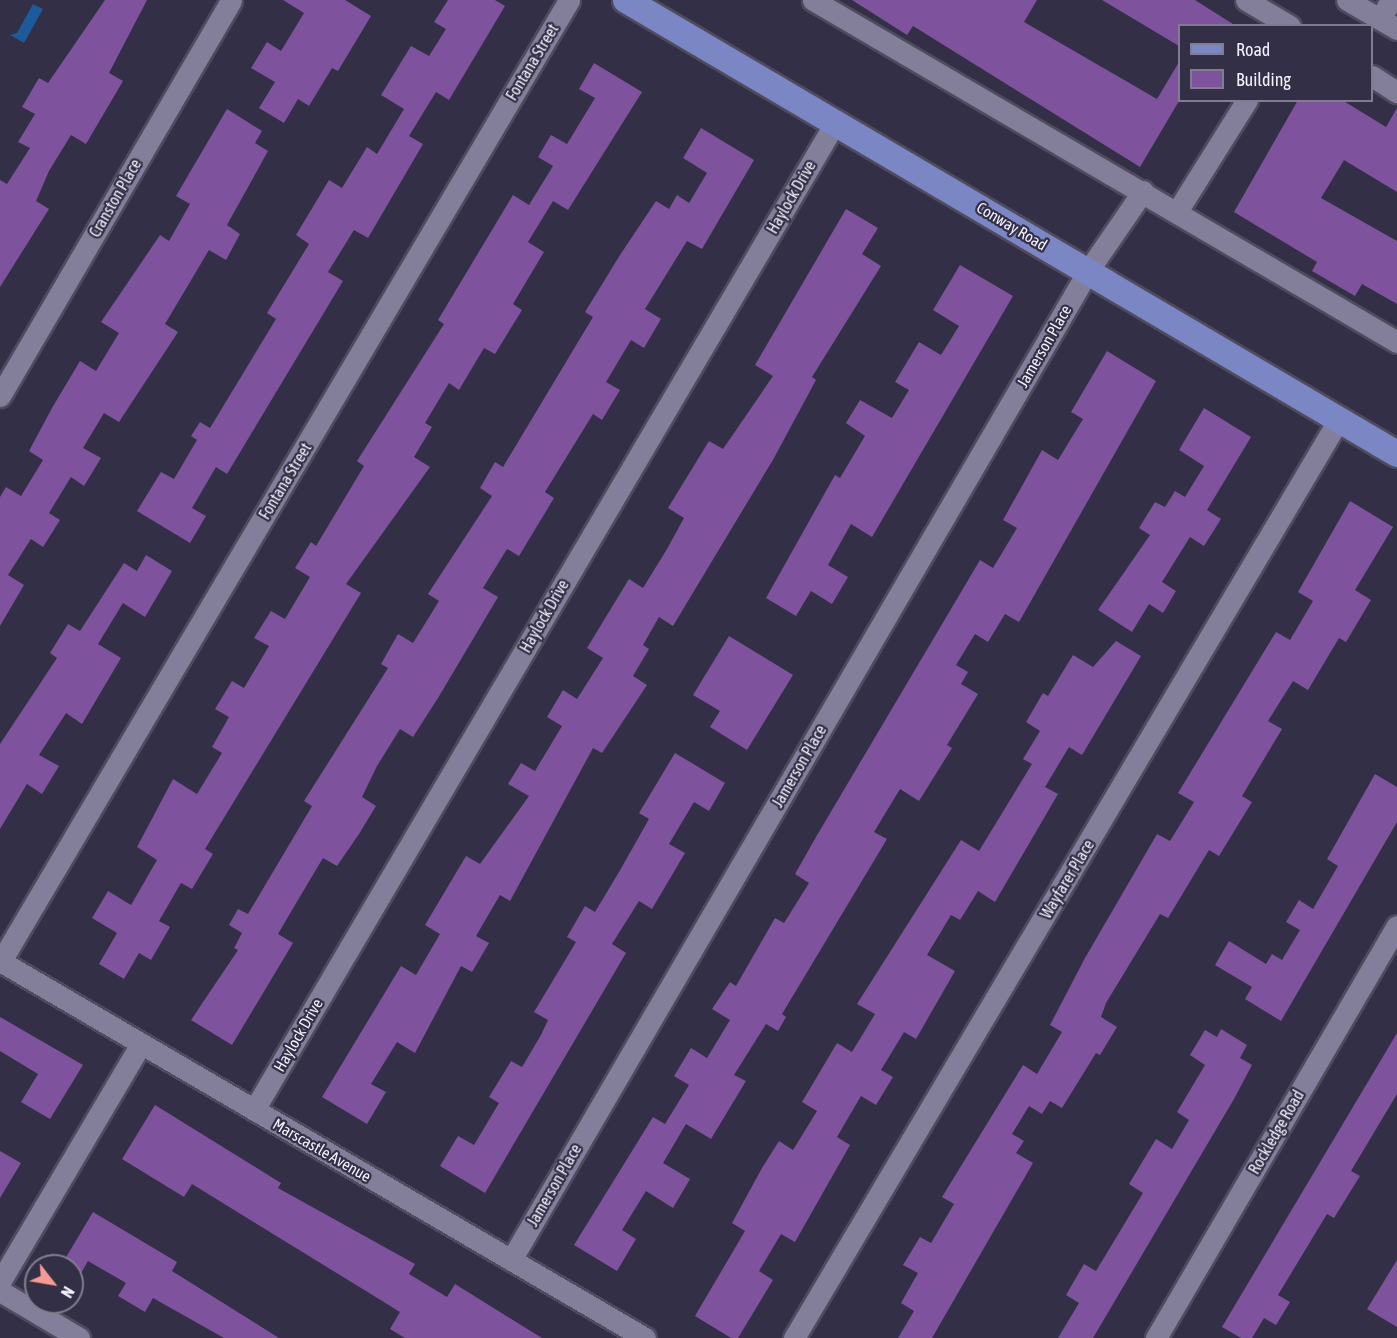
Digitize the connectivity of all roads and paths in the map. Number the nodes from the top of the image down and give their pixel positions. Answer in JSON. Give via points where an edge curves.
{"nodes":[{"id":1,"x":231,"y":0,"type":"edge"},
{"id":2,"x":569,"y":0,"type":"edge"},
{"id":3,"x":626,"y":0,"type":"edge"},
{"id":4,"x":813,"y":0,"type":"edge"},
{"id":5,"x":1246,"y":0,"type":"edge"},
{"id":6,"x":1347,"y":0,"type":"edge"},
{"id":7,"x":1391,"y":0,"type":"edge"},
{"id":8,"x":1287,"y":24,"type":"edge"},
{"id":9,"x":1389,"y":24,"type":"edge"},
{"id":10,"x":1373,"y":77,"type":"edge"},
{"id":11,"x":1397,"y":92,"type":"edge"},
{"id":12,"x":1246,"y":102,"type":"edge"},
{"id":13,"x":835,"y":123,"type":"junction"},
{"id":14,"x":1143,"y":191,"type":"junction"},
{"id":15,"x":1178,"y":210,"type":"junction"},
{"id":16,"x":1088,"y":271,"type":"junction"},
{"id":17,"x":1397,"y":342,"type":"edge"},
{"id":18,"x":0,"y":396,"type":"edge"},
{"id":19,"x":1339,"y":419,"type":"junction"},
{"id":20,"x":1397,"y":454,"type":"edge"},
{"id":21,"x":1397,"y":926,"type":"edge"},
{"id":22,"x":0,"y":961,"type":"edge"},
{"id":23,"x":141,"y":1044,"type":"junction"},
{"id":24,"x":254,"y":1110,"type":"junction"},
{"id":25,"x":511,"y":1260,"type":"junction"},
{"id":26,"x":0,"y":1282,"type":"edge"},
{"id":27,"x":0,"y":1292,"type":"edge"},
{"id":28,"x":79,"y":1338,"type":"edge"},
{"id":29,"x":645,"y":1338,"type":"edge"},
{"id":30,"x":794,"y":1338,"type":"edge"},
{"id":31,"x":1156,"y":1338,"type":"edge"}],
"edges":[{"from":1,"to":18,"type":"street","name":"Cranston Place"},
{"from":2,"to":22,"type":"street","name":"Fontana Street"},
{"from":3,"to":13,"type":"main road","name":"Conway Road"},
{"from":4,"to":14,"type":"street"},
{"from":5,"to":8,"type":"street"},
{"from":6,"to":9,"type":"street"},
{"from":7,"to":9,"type":"street"},
{"from":10,"to":11,"type":"street"},
{"from":12,"to":15,"type":"street"},
{"from":13,"to":16,"type":"main road","name":"Conway Road"},
{"from":13,"to":24,"type":"street","name":"Haylock Drive"},
{"from":14,"to":15,"type":"street"},
{"from":14,"to":16,"type":"street","name":"Jamerson Place"},
{"from":15,"to":17,"type":"street"},
{"from":16,"to":19,"type":"main road","name":"Conway Road"},
{"from":16,"to":25,"type":"street","name":"Jamerson Place"},
{"from":19,"to":20,"type":"main road","name":"Conway Road"},
{"from":19,"to":30,"type":"street","name":"Wayfarer Place"},
{"from":21,"to":31,"type":"street","name":"Rockledge Road"},
{"from":22,"to":23,"type":"street","name":"Marscastle Avenue"},
{"from":23,"to":24,"type":"street","name":"Marscastle Avenue"},
{"from":23,"to":26,"type":"street"},
{"from":24,"to":25,"type":"street","name":"Marscastle Avenue"},
{"from":25,"to":29,"type":"street","name":"Marscastle Avenue"},
{"from":27,"to":28,"type":"street"}]}
